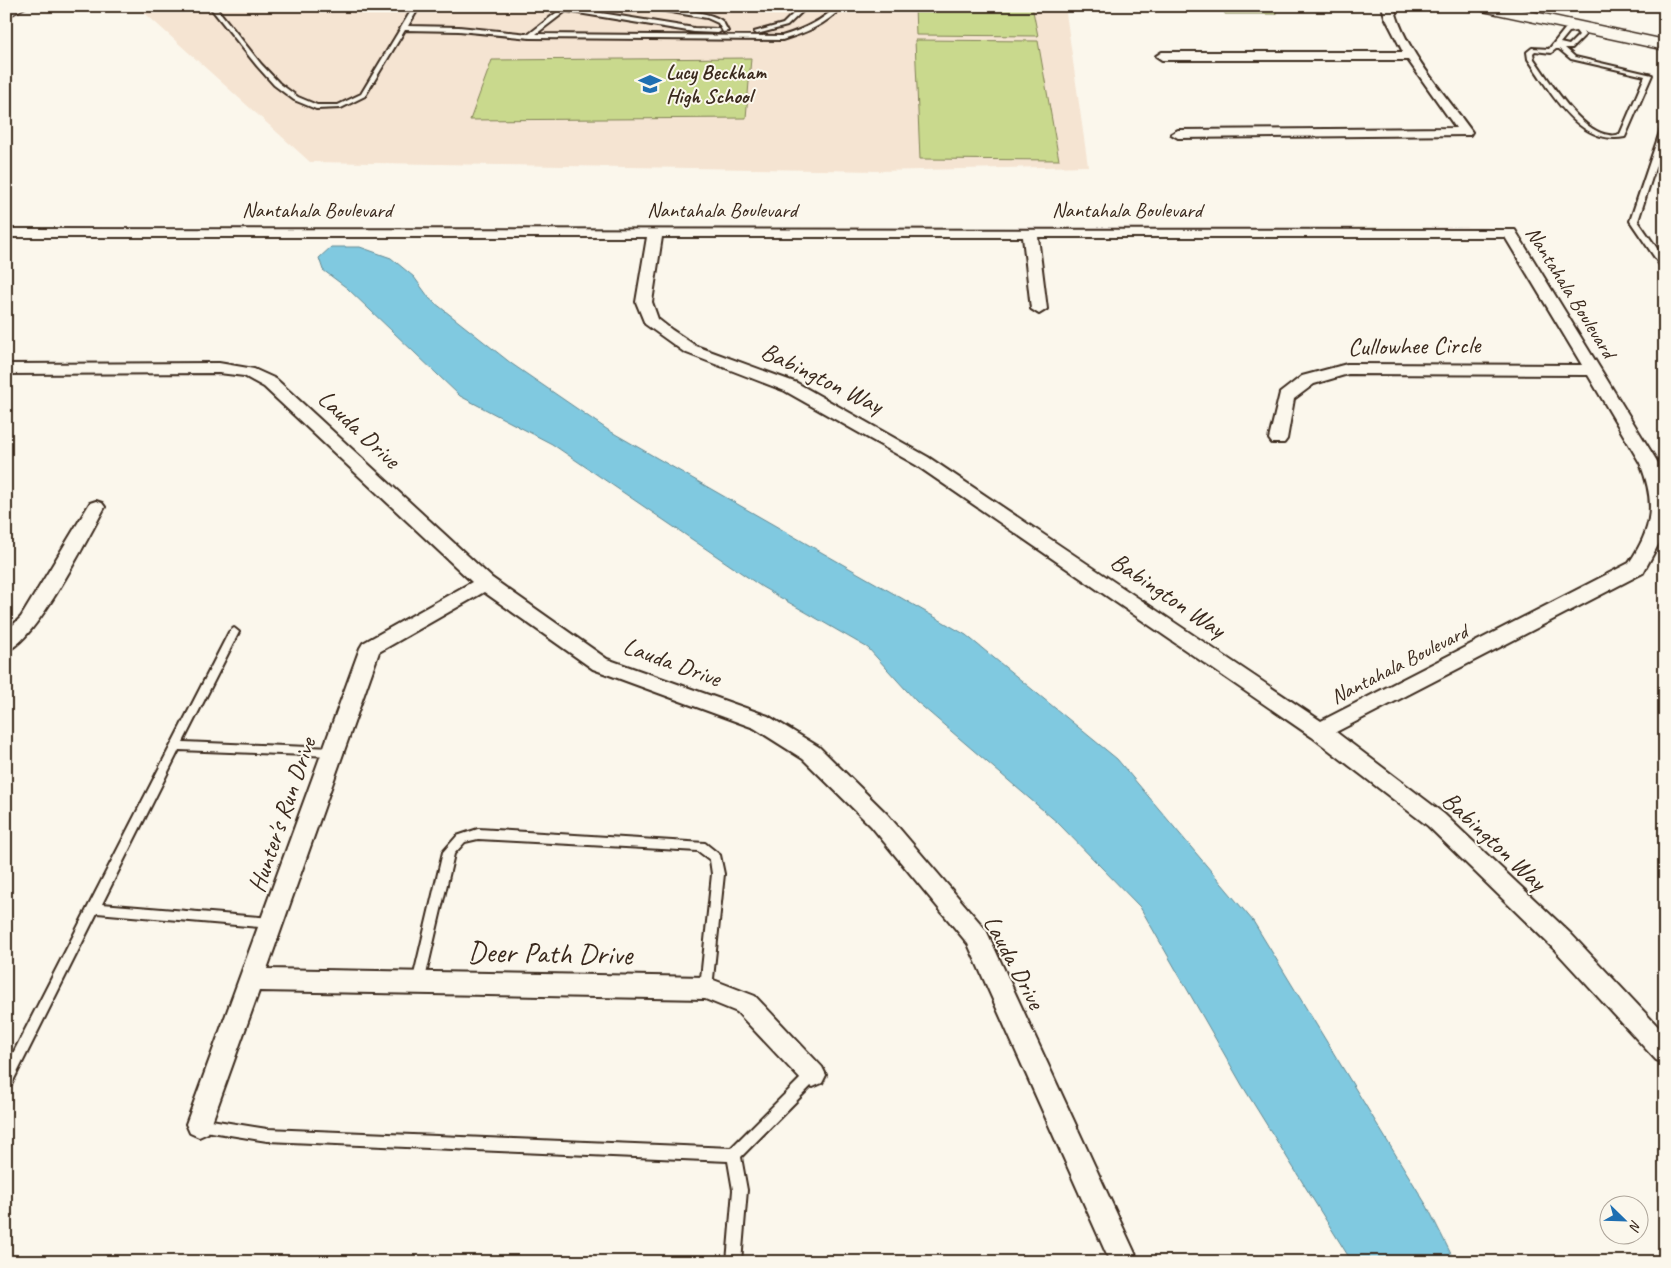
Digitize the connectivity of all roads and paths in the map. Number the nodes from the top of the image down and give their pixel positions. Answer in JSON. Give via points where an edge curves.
{"nodes":[{"id":1,"x":20,"y":6,"type":"edge"},
{"id":2,"x":212,"y":6,"type":"edge"},
{"id":3,"x":417,"y":6,"type":"edge"},
{"id":4,"x":638,"y":6,"type":"edge"},
{"id":5,"x":805,"y":6,"type":"edge"},
{"id":6,"x":840,"y":6,"type":"edge"},
{"id":7,"x":1388,"y":6,"type":"edge"},
{"id":8,"x":1482,"y":6,"type":"edge"},
{"id":9,"x":567,"y":8,"type":"edge"},
{"id":10,"x":6,"y":13,"type":"edge"},
{"id":11,"x":404,"y":28,"type":"junction"},
{"id":12,"x":1579,"y":28,"type":"junction"},
{"id":13,"x":725,"y":31,"type":"junction"},
{"id":14,"x":530,"y":36,"type":"junction"},
{"id":15,"x":1665,"y":45,"type":"edge"},
{"id":16,"x":1561,"y":47,"type":"junction"},
{"id":17,"x":1162,"y":56,"type":"dead end"},
{"id":18,"x":1412,"y":56,"type":"junction"},
{"id":19,"x":1665,"y":126,"type":"edge"},
{"id":20,"x":1178,"y":134,"type":"dead end"},
{"id":21,"x":1661,"y":146,"type":"edge"},
{"id":22,"x":6,"y":233,"type":"edge"},
{"id":23,"x":655,"y":234,"type":"junction"},
{"id":24,"x":1030,"y":234,"type":"junction"},
{"id":25,"x":1665,"y":266,"type":"edge"},
{"id":26,"x":1040,"y":309,"type":"dead end"},
{"id":27,"x":6,"y":369,"type":"edge"},
{"id":28,"x":1592,"y":370,"type":"junction"},
{"id":29,"x":1278,"y":439,"type":"dead end"},
{"id":30,"x":96,"y":507,"type":"dead end"},
{"id":31,"x":484,"y":583,"type":"junction"},
{"id":32,"x":234,"y":632,"type":"dead end"},
{"id":33,"x":6,"y":644,"type":"edge"},
{"id":34,"x":1320,"y":731,"type":"junction"},
{"id":35,"x":176,"y":746,"type":"junction"},
{"id":36,"x":333,"y":752,"type":"junction"},
{"id":37,"x":94,"y":908,"type":"junction"},
{"id":38,"x":272,"y":923,"type":"junction"},
{"id":39,"x":252,"y":980,"type":"junction"},
{"id":40,"x":418,"y":983,"type":"junction"},
{"id":41,"x":706,"y":988,"type":"junction"},
{"id":42,"x":1665,"y":1052,"type":"edge"},
{"id":43,"x":813,"y":1075,"type":"joint"},
{"id":44,"x":6,"y":1081,"type":"edge"},
{"id":45,"x":199,"y":1124,"type":"joint"},
{"id":46,"x":734,"y":1155,"type":"junction"},
{"id":47,"x":734,"y":1262,"type":"edge"},
{"id":48,"x":1125,"y":1262,"type":"edge"}],
"edges":[{"from":1,"to":10,"type":"main road"},
{"from":2,"to":11,"type":"lane","via":[[257,65],[296,100],[311,108],[337,108],[351,104],[363,95]]},
{"from":3,"to":11,"type":"lane"},
{"from":4,"to":13,"type":"lane","via":[[708,16],[720,22]]},
{"from":5,"to":13,"type":"lane","via":[[776,29],[764,32]]},
{"from":6,"to":14,"type":"lane","via":[[813,28],[782,38]]},
{"from":7,"to":18,"type":"street","via":[[1387,13]]},
{"from":8,"to":12,"type":"main road"},
{"from":9,"to":13,"type":"lane","via":[[694,30]]},
{"from":9,"to":14,"type":"lane"},
{"from":11,"to":14,"type":"lane"},
{"from":12,"to":15,"type":"main road"},
{"from":12,"to":16,"type":"lane","via":[[1582,35],[1570,47]]},
{"from":12,"to":16,"type":"lane","via":[[1566,30],[1556,44]]},
{"from":16,"to":16,"type":"lane","via":[[1551,51],[1534,49],[1530,52],[1531,59],[1582,126],[1606,137],[1623,136],[1649,75],[1573,58]]},
{"from":17,"to":18,"type":"street"},
{"from":18,"to":20,"type":"street","via":[[1465,132]]},
{"from":19,"to":21,"type":"lane"},
{"from":21,"to":25,"type":"lane","via":[[1634,221]]},
{"from":22,"to":23,"type":"street","name":"Nantahala Boulevard"},
{"from":23,"to":24,"type":"street","name":"Nantahala Boulevard"},
{"from":23,"to":34,"type":"street","name":"Babington Way","via":[[644,302],[651,321],[666,333],[690,349],[791,387],[922,461]]},
{"from":24,"to":26,"type":"street"},
{"from":24,"to":28,"type":"street","name":"Nantahala Boulevard","via":[[1510,233]]},
{"from":27,"to":31,"type":"street","name":"Lauda Drive","via":[[219,368],[248,372],[270,383]]},
{"from":28,"to":29,"type":"street","name":"Cullowhee Circle","via":[[1347,369],[1308,380],[1286,397]]},
{"from":28,"to":34,"type":"street","name":"Nantahala Boulevard","via":[[1649,463],[1659,486],[1658,530],[1636,568]]},
{"from":30,"to":33,"type":"street","via":[[28,622]]},
{"from":31,"to":36,"type":"street","name":"Hunter's Run Drive","via":[[370,648]]},
{"from":31,"to":48,"type":"street","name":"Lauda Drive","via":[[600,664],[761,722],[811,753],[879,820],[977,937]]},
{"from":32,"to":35,"type":"lane"},
{"from":34,"to":42,"type":"street","name":"Babington Way","via":[[1436,820],[1562,941]]},
{"from":35,"to":36,"type":"lane"},
{"from":35,"to":37,"type":"lane"},
{"from":36,"to":38,"type":"street","name":"Hunter's Run Drive"},
{"from":37,"to":38,"type":"lane"},
{"from":37,"to":44,"type":"lane"},
{"from":38,"to":39,"type":"street","name":"Hunter's Run Drive"},
{"from":39,"to":40,"type":"street","name":"Deer Path Drive"},
{"from":39,"to":45,"type":"street","name":"Hunter's Run Drive"},
{"from":40,"to":41,"type":"street","name":"Deer Path Drive"},
{"from":40,"to":41,"type":"lane","via":[[449,852],[461,839],[478,834],[700,846],[716,858],[718,874]]},
{"from":41,"to":43,"type":"street","name":"Deer Path Drive","via":[[746,1004]]},
{"from":43,"to":46,"type":"lane"},
{"from":45,"to":46,"type":"lane","via":[[267,1135]]},
{"from":46,"to":47,"type":"lane","via":[[740,1190]]}]}
